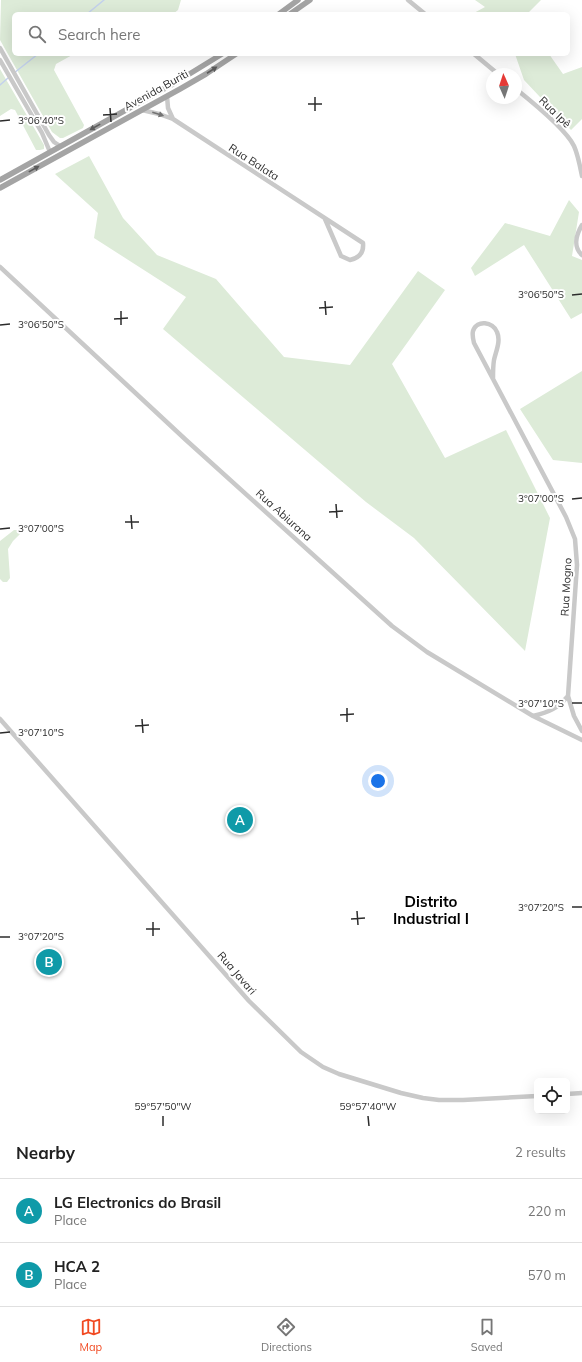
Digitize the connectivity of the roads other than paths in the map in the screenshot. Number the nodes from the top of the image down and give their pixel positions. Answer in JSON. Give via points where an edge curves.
{"nodes":[{"id":1,"x":298,"y":0,"type":"edge"},
{"id":2,"x":310,"y":0,"type":"edge"},
{"id":3,"x":408,"y":0,"type":"edge"},
{"id":4,"x":282,"y":12,"type":"edge"},
{"id":5,"x":293,"y":12,"type":"edge"},
{"id":6,"x":423,"y":12,"type":"edge"},
{"id":7,"x":0,"y":48,"type":"edge"},
{"id":8,"x":219,"y":56,"type":"edge"},
{"id":9,"x":233,"y":56,"type":"edge"},
{"id":10,"x":476,"y":56,"type":"edge"},
{"id":11,"x":0,"y":60,"type":"edge"},
{"id":12,"x":491,"y":68,"type":"edge"},
{"id":13,"x":9,"y":70,"type":"junction"},
{"id":14,"x":16,"y":82,"type":"junction"},
{"id":15,"x":522,"y":94,"type":"edge"},
{"id":16,"x":167,"y":96,"type":"junction"},
{"id":17,"x":142,"y":110,"type":"junction"},
{"id":18,"x":172,"y":119,"type":"junction"},
{"id":19,"x":60,"y":146,"type":"junction"},
{"id":20,"x":50,"y":152,"type":"junction"},
{"id":21,"x":582,"y":176,"type":"edge"},
{"id":22,"x":0,"y":180,"type":"edge"},
{"id":23,"x":0,"y":188,"type":"edge"},
{"id":24,"x":325,"y":220,"type":"junction"},
{"id":25,"x":582,"y":225,"type":"edge"},
{"id":26,"x":582,"y":255,"type":"edge"},
{"id":27,"x":0,"y":267,"type":"edge"},
{"id":28,"x":493,"y":379,"type":"junction"},
{"id":29,"x":568,"y":696,"type":"junction"},
{"id":30,"x":533,"y":716,"type":"junction"},
{"id":31,"x":0,"y":719,"type":"edge"},
{"id":32,"x":582,"y":731,"type":"edge"},
{"id":33,"x":582,"y":740,"type":"edge"},
{"id":34,"x":582,"y":1093,"type":"edge"},
{"id":35,"x":570,"y":1094,"type":"edge"},
{"id":36,"x":534,"y":1096,"type":"edge"}],
"edges":[{"from":1,"to":4,"type":"main road"},
{"from":2,"to":5,"type":"main road"},
{"from":3,"to":6,"type":"street"},
{"from":7,"to":13,"type":"street"},
{"from":8,"to":19,"type":"main road","name":"Avenida Buriti","one_way":true},
{"from":16,"to":9,"type":"main road","name":"Avenida Buriti","one_way":true},
{"from":10,"to":12,"type":"street"},
{"from":11,"to":13,"type":"street"},
{"from":13,"to":14,"type":"street"},
{"from":14,"to":19,"type":"street","via":[[49,135]]},
{"from":14,"to":20,"type":"street"},
{"from":15,"to":21,"type":"street","name":"Rua Ipê","via":[[570,140],[577,154]]},
{"from":16,"to":17,"type":"main road","name":"Avenida Buriti"},
{"from":16,"to":18,"type":"street"},
{"from":17,"to":18,"type":"street","name":"Rua Balata","one_way":true},
{"from":23,"to":17,"type":"main road","name":"Avenida Buriti","one_way":true},
{"from":18,"to":24,"type":"street","name":"Rua Balata"},
{"from":19,"to":20,"type":"main road","name":"Avenida Buriti"},
{"from":20,"to":22,"type":"main road","name":"Avenida Buriti"},
{"from":24,"to":24,"type":"street","name":"Rua Balata","via":[[363,243],[362,253],[350,260],[343,258]]},
{"from":25,"to":26,"type":"street","via":[[577,234],[576,244]]},
{"from":27,"to":30,"type":"street","name":"Rua Abiurana","via":[[392,626],[427,652]]},
{"from":28,"to":28,"type":"street","name":"Rua Mogno","via":[[474,344],[473,330],[480,323],[490,324],[498,333]]},
{"from":28,"to":29,"type":"street","name":"Rua Mogno","via":[[566,517],[575,539],[577,565]]},
{"from":29,"to":30,"type":"street","via":[[555,708]]},
{"from":29,"to":32,"type":"street","name":"Rua Mogno"},
{"from":30,"to":33,"type":"street","name":"Rua Abiurana"},
{"from":31,"to":36,"type":"street","name":"Rua Javari","via":[[249,1001],[301,1052],[339,1074],[423,1098],[463,1100]]},
{"from":34,"to":35,"type":"street"}]}
